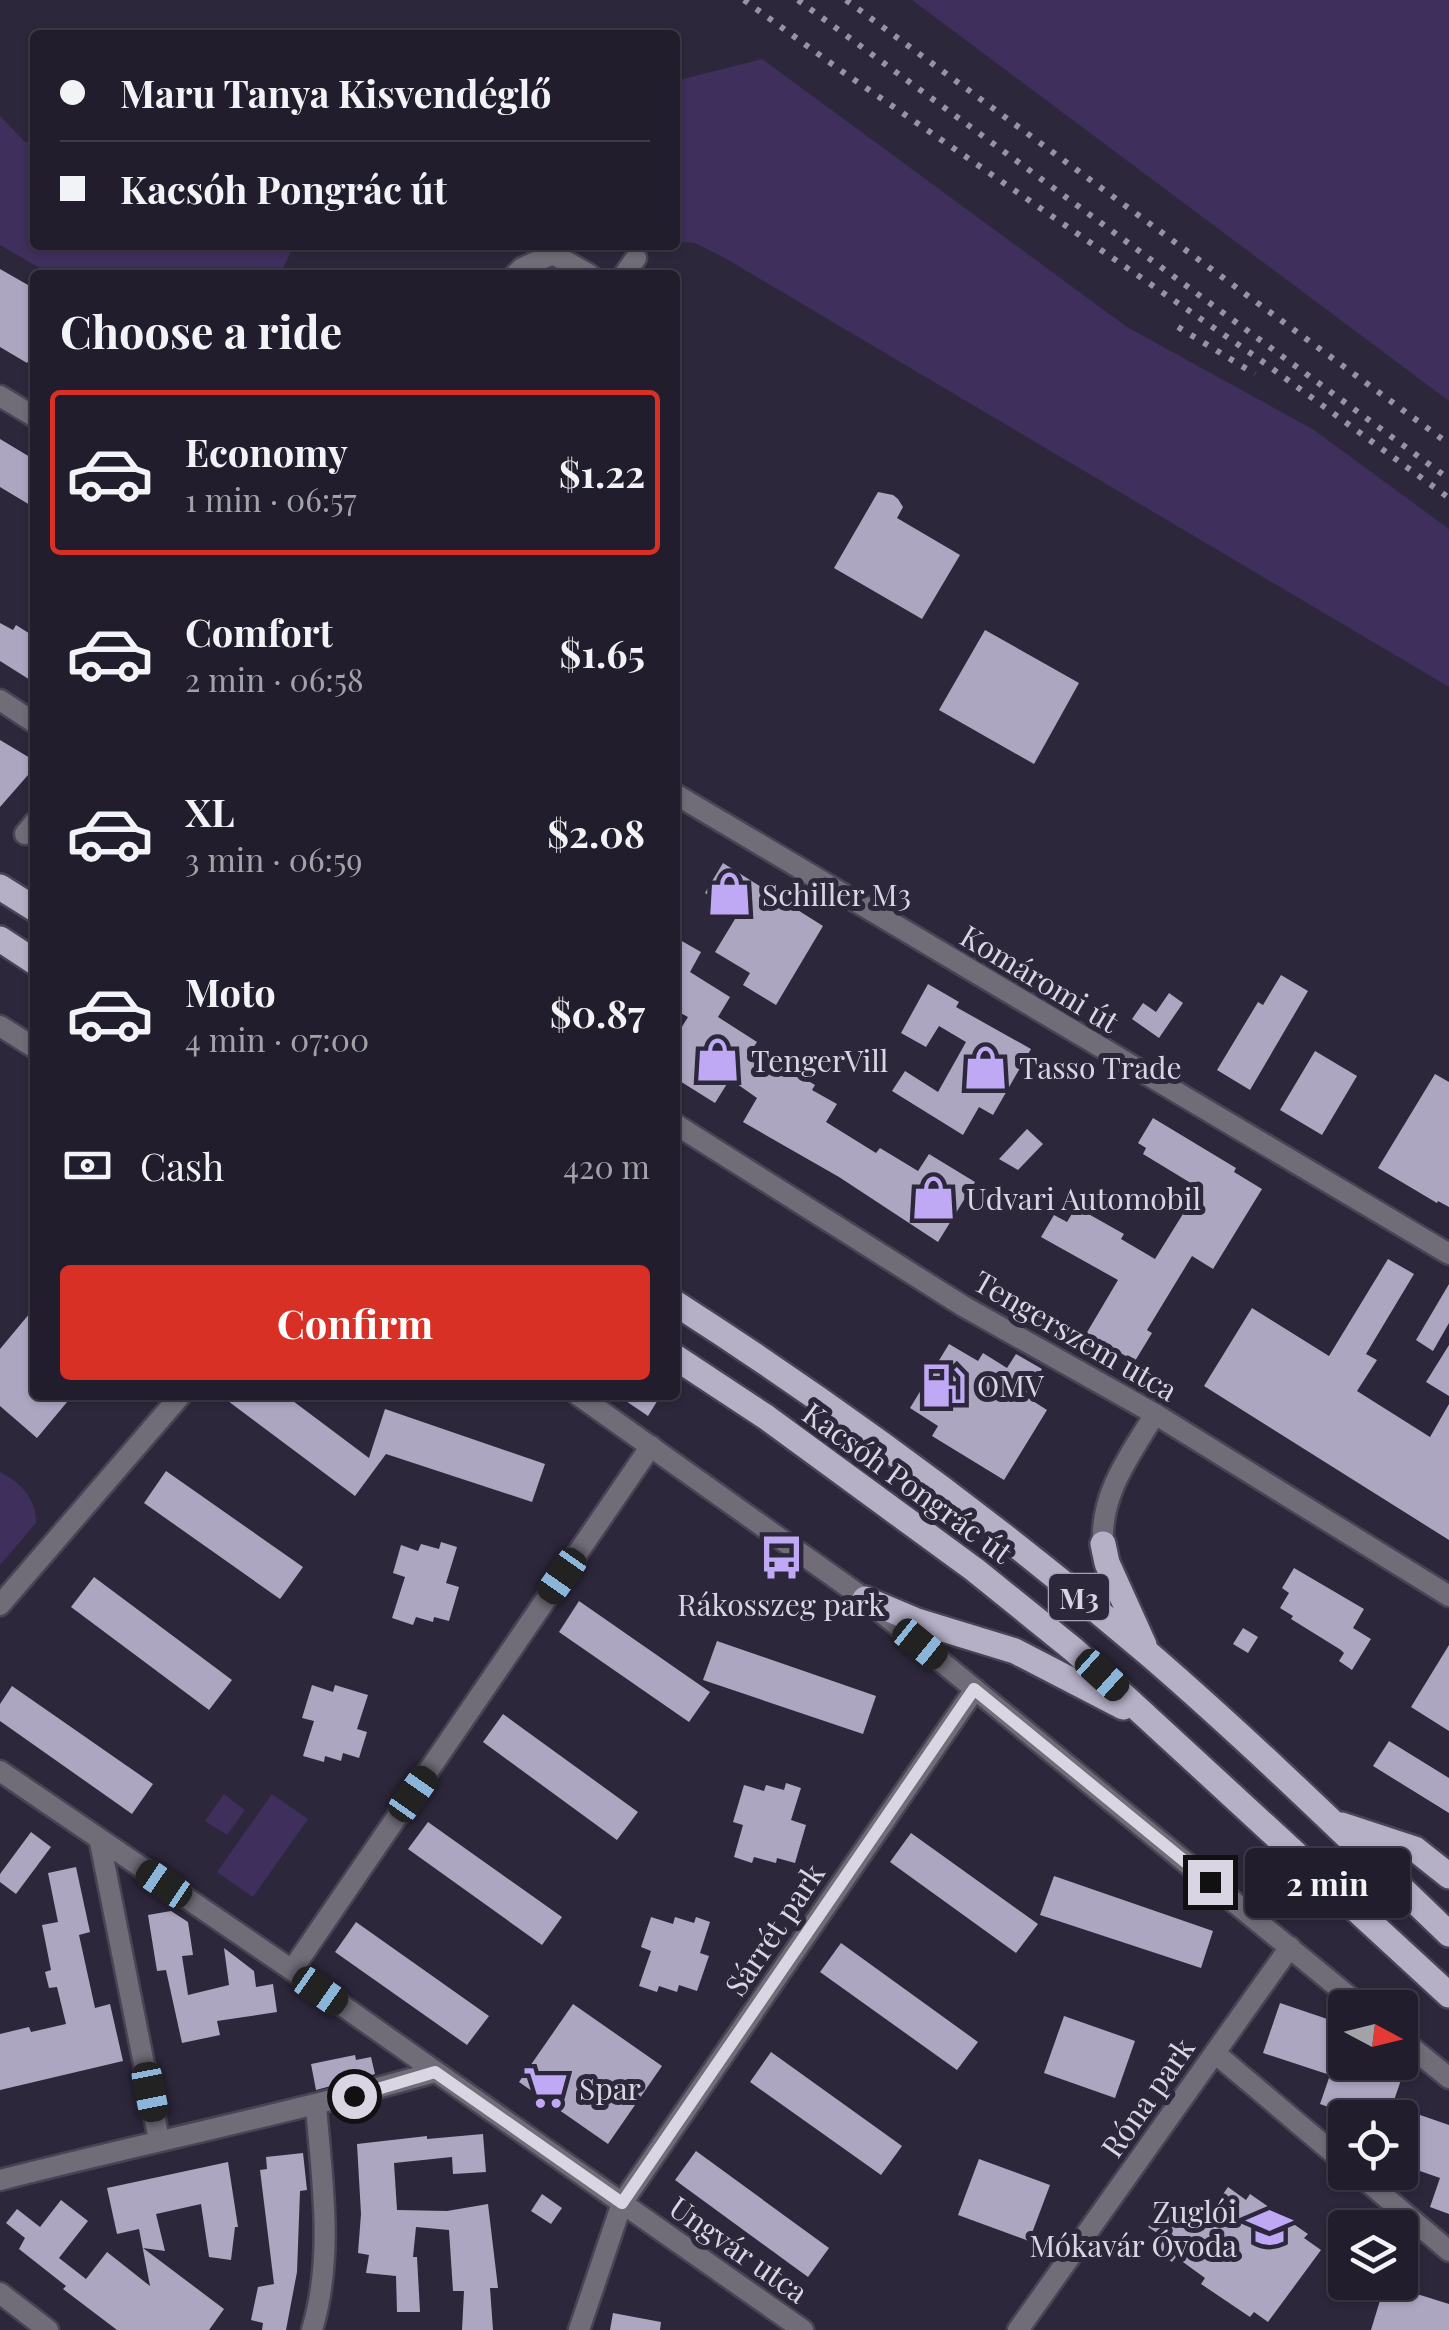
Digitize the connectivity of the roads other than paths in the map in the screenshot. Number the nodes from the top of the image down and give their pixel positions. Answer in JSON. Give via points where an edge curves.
{"nodes":[{"id":1,"x":520,"y":270,"type":"edge"},
{"id":2,"x":581,"y":270,"type":"edge"},
{"id":3,"x":0,"y":396,"type":"edge"},
{"id":4,"x":30,"y":413,"type":"edge"},
{"id":5,"x":0,"y":700,"type":"edge"},
{"id":6,"x":30,"y":719,"type":"edge"},
{"id":7,"x":680,"y":797,"type":"edge"},
{"id":8,"x":0,"y":887,"type":"edge"},
{"id":9,"x":30,"y":906,"type":"edge"},
{"id":10,"x":0,"y":940,"type":"edge"},
{"id":11,"x":30,"y":959,"type":"edge"},
{"id":12,"x":0,"y":1026,"type":"edge"},
{"id":13,"x":30,"y":1045,"type":"edge"},
{"id":14,"x":680,"y":1127,"type":"edge"},
{"id":15,"x":1449,"y":1254,"type":"edge"},
{"id":16,"x":680,"y":1305,"type":"edge"},
{"id":17,"x":680,"y":1360,"type":"edge"},
{"id":18,"x":177,"y":1400,"type":"edge"},
{"id":19,"x":585,"y":1400,"type":"edge"},
{"id":20,"x":1154,"y":1414,"type":"junction"},
{"id":21,"x":651,"y":1446,"type":"junction"},
{"id":22,"x":1104,"y":1544,"type":"joint"},
{"id":23,"x":1449,"y":1596,"type":"edge"},
{"id":24,"x":865,"y":1600,"type":"junction"},
{"id":25,"x":0,"y":1605,"type":"edge"},
{"id":26,"x":1148,"y":1654,"type":"junction"},
{"id":27,"x":974,"y":1689,"type":"junction"},
{"id":28,"x":1158,"y":1726,"type":"junction"},
{"id":29,"x":0,"y":1771,"type":"edge"},
{"id":30,"x":1332,"y":1822,"type":"junction"},
{"id":31,"x":100,"y":1842,"type":"junction"},
{"id":32,"x":1449,"y":1876,"type":"edge"},
{"id":33,"x":1449,"y":1934,"type":"edge"},
{"id":34,"x":1290,"y":1947,"type":"junction"},
{"id":35,"x":292,"y":1970,"type":"junction"},
{"id":36,"x":1341,"y":1990,"type":"edge"},
{"id":37,"x":1449,"y":1995,"type":"edge"},
{"id":38,"x":1215,"y":2053,"type":"junction"},
{"id":39,"x":1418,"y":2053,"type":"edge"},
{"id":40,"x":435,"y":2072,"type":"junction"},
{"id":41,"x":1449,"y":2078,"type":"edge"},
{"id":42,"x":316,"y":2106,"type":"junction"},
{"id":43,"x":160,"y":2140,"type":"junction"},
{"id":44,"x":1328,"y":2149,"type":"edge"},
{"id":45,"x":0,"y":2180,"type":"edge"},
{"id":46,"x":1377,"y":2190,"type":"edge"},
{"id":47,"x":622,"y":2203,"type":"junction"},
{"id":48,"x":1449,"y":2251,"type":"edge"},
{"id":49,"x":0,"y":2293,"type":"edge"},
{"id":50,"x":791,"y":2326,"type":"edge"},
{"id":51,"x":48,"y":2330,"type":"edge"},
{"id":52,"x":312,"y":2330,"type":"edge"},
{"id":53,"x":579,"y":2330,"type":"edge"},
{"id":54,"x":1018,"y":2330,"type":"edge"}],
"edges":[{"from":1,"to":2,"type":"street","via":[[552,254]]},
{"from":3,"to":4,"type":"street"},
{"from":5,"to":6,"type":"street"},
{"from":7,"to":15,"type":"street","name":"Komáromi út"},
{"from":8,"to":9,"type":"main road"},
{"from":10,"to":11,"type":"main road"},
{"from":12,"to":13,"type":"street"},
{"from":14,"to":20,"type":"street","name":"Tengerszem utca","via":[[963,1306]]},
{"from":16,"to":26,"type":"main road","name":"Kacsóh Pongrác út","number":"M3","via":[[954,1497]]},
{"from":17,"to":28,"type":"main road","name":"Kacsóh Pongrác út","number":"M3","via":[[975,1570]]},
{"from":18,"to":25,"type":"street"},
{"from":19,"to":21,"type":"street"},
{"from":20,"to":22,"type":"street","via":[[1109,1494]]},
{"from":20,"to":23,"type":"street","name":"Tengerszem utca"},
{"from":21,"to":24,"type":"street"},
{"from":21,"to":35,"type":"street"},
{"from":22,"to":26,"type":"main road"},
{"from":24,"to":27,"type":"street"},
{"from":24,"to":28,"type":"main road","via":[[1015,1652]]},
{"from":26,"to":30,"type":"main road","name":"Kacsóh Pongrác út","number":"M3"},
{"from":27,"to":34,"type":"street"},
{"from":27,"to":47,"type":"street","name":"Sárrét park"},
{"from":28,"to":37,"type":"main road","name":"Kacsóh Pongrác út","number":"M3"},
{"from":29,"to":31,"type":"street","name":"Ungvár utca"},
{"from":30,"to":32,"type":"main road","via":[[1415,1849]]},
{"from":30,"to":33,"type":"main road","name":"Kacsóh Pongrác út","number":"M3"},
{"from":31,"to":35,"type":"street","name":"Ungvár utca"},
{"from":31,"to":43,"type":"street"},
{"from":34,"to":36,"type":"street"},
{"from":34,"to":38,"type":"street","name":"Róna park"},
{"from":35,"to":40,"type":"street","name":"Ungvár utca"},
{"from":38,"to":44,"type":"street"},
{"from":38,"to":54,"type":"street","name":"Róna park"},
{"from":39,"to":41,"type":"street"},
{"from":40,"to":42,"type":"street"},
{"from":40,"to":47,"type":"street","name":"Ungvár utca"},
{"from":42,"to":43,"type":"street"},
{"from":42,"to":52,"type":"street","via":[[327,2234]]},
{"from":43,"to":45,"type":"street"},
{"from":46,"to":48,"type":"street"},
{"from":47,"to":50,"type":"street","name":"Ungvár utca"},
{"from":47,"to":53,"type":"street","name":"Sárrét park"},
{"from":49,"to":51,"type":"street"}]}
